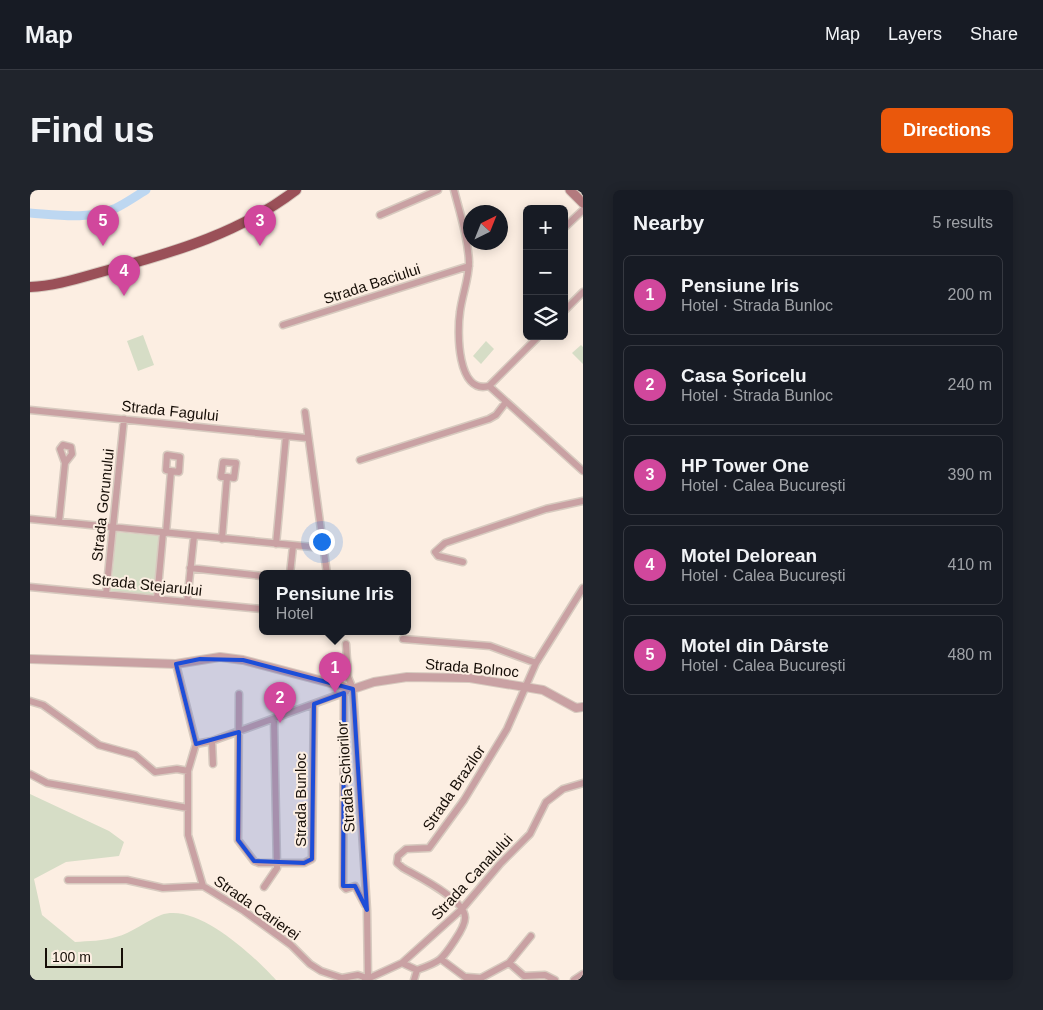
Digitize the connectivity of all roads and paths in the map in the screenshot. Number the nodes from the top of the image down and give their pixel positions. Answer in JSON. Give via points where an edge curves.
{"nodes":[{"id":1,"x":296,"y":190,"type":"edge"},
{"id":2,"x":438,"y":190,"type":"edge"},
{"id":3,"x":454,"y":190,"type":"edge"},
{"id":4,"x":570,"y":190,"type":"edge"},
{"id":5,"x":583,"y":202,"type":"edge"},
{"id":6,"x":583,"y":210,"type":"edge"},
{"id":7,"x":380,"y":215,"type":"dead end"},
{"id":8,"x":568,"y":224,"type":"edge"},
{"id":9,"x":469,"y":266,"type":"junction"},
{"id":10,"x":30,"y":287,"type":"edge"},
{"id":11,"x":583,"y":292,"type":"edge"},
{"id":12,"x":568,"y":307,"type":"edge"},
{"id":13,"x":283,"y":325,"type":"dead end"},
{"id":14,"x":535,"y":340,"type":"edge"},
{"id":15,"x":489,"y":386,"type":"junction"},
{"id":16,"x":506,"y":402,"type":"junction"},
{"id":17,"x":30,"y":410,"type":"edge"},
{"id":18,"x":305,"y":412,"type":"dead end"},
{"id":19,"x":124,"y":419,"type":"junction"},
{"id":20,"x":286,"y":436,"type":"junction"},
{"id":21,"x":307,"y":438,"type":"junction"},
{"id":22,"x":360,"y":460,"type":"dead end"},
{"id":23,"x":65,"y":463,"type":"dead end"},
{"id":24,"x":172,"y":471,"type":"dead end"},
{"id":25,"x":583,"y":471,"type":"edge"},
{"id":26,"x":227,"y":478,"type":"dead end"},
{"id":27,"x":583,"y":501,"type":"edge"},
{"id":28,"x":30,"y":520,"type":"edge"},
{"id":29,"x":59,"y":522,"type":"junction"},
{"id":30,"x":113,"y":528,"type":"junction"},
{"id":31,"x":165,"y":533,"type":"junction"},
{"id":32,"x":194,"y":536,"type":"junction"},
{"id":33,"x":222,"y":539,"type":"junction"},
{"id":34,"x":276,"y":544,"type":"junction"},
{"id":35,"x":293,"y":546,"type":"junction"},
{"id":36,"x":323,"y":548,"type":"junction"},
{"id":37,"x":325,"y":559,"type":"junction"},
{"id":38,"x":463,"y":562,"type":"dead end"},
{"id":39,"x":190,"y":568,"type":"junction"},
{"id":40,"x":290,"y":570,"type":"edge"},
{"id":41,"x":323,"y":570,"type":"edge"},
{"id":42,"x":326,"y":570,"type":"edge"},
{"id":43,"x":259,"y":576,"type":"edge"},
{"id":44,"x":30,"y":587,"type":"edge"},
{"id":45,"x":583,"y":588,"type":"edge"},
{"id":46,"x":106,"y":594,"type":"junction"},
{"id":47,"x":157,"y":599,"type":"junction"},
{"id":48,"x":187,"y":602,"type":"junction"},
{"id":49,"x":259,"y":609,"type":"edge"},
{"id":50,"x":402,"y":639,"type":"dead end"},
{"id":51,"x":346,"y":644,"type":"dead end"},
{"id":52,"x":30,"y":658,"type":"edge"},
{"id":53,"x":536,"y":663,"type":"junction"},
{"id":54,"x":176,"y":664,"type":"junction"},
{"id":55,"x":525,"y":687,"type":"junction"},
{"id":56,"x":353,"y":689,"type":"junction"},
{"id":57,"x":344,"y":693,"type":"junction"},
{"id":58,"x":239,"y":694,"type":"dead end"},
{"id":59,"x":30,"y":701,"type":"edge"},
{"id":60,"x":314,"y":704,"type":"junction"},
{"id":61,"x":583,"y":707,"type":"edge"},
{"id":62,"x":274,"y":720,"type":"junction"},
{"id":63,"x":240,"y":732,"type":"junction"},
{"id":64,"x":212,"y":741,"type":"junction"},
{"id":65,"x":196,"y":744,"type":"junction"},
{"id":66,"x":213,"y":764,"type":"dead end"},
{"id":67,"x":188,"y":771,"type":"junction"},
{"id":68,"x":30,"y":774,"type":"edge"},
{"id":69,"x":583,"y":783,"type":"edge"},
{"id":70,"x":188,"y":808,"type":"junction"},
{"id":71,"x":277,"y":863,"type":"junction"},
{"id":72,"x":68,"y":880,"type":"dead end"},
{"id":73,"x":203,"y":886,"type":"junction"},
{"id":74,"x":264,"y":887,"type":"dead end"},
{"id":75,"x":462,"y":909,"type":"junction"},
{"id":76,"x":367,"y":910,"type":"junction"},
{"id":77,"x":531,"y":936,"type":"dead end"},
{"id":78,"x":442,"y":960,"type":"junction"},
{"id":79,"x":402,"y":963,"type":"junction"},
{"id":80,"x":509,"y":963,"type":"junction"},
{"id":81,"x":417,"y":970,"type":"junction"},
{"id":82,"x":582,"y":972,"type":"edge"},
{"id":83,"x":343,"y":979,"type":"edge"},
{"id":84,"x":366,"y":979,"type":"edge"},
{"id":85,"x":468,"y":979,"type":"edge"},
{"id":86,"x":414,"y":980,"type":"edge"},
{"id":87,"x":555,"y":980,"type":"edge"},
{"id":88,"x":574,"y":980,"type":"edge"}],
"edges":[{"from":1,"to":10,"type":"highway","via":[[244,223],[197,245],[75,279]]},
{"from":2,"to":7,"type":"street"},
{"from":3,"to":9,"type":"street"},
{"from":4,"to":5,"type":"main road"},
{"from":6,"to":8,"type":"street"},
{"from":9,"to":13,"type":"street","name":"Strada Baciului"},
{"from":9,"to":15,"type":"street","via":[[458,325],[462,363],[471,383],[481,388]]},
{"from":11,"to":12,"type":"street"},
{"from":14,"to":15,"type":"street"},
{"from":15,"to":16,"type":"street"},
{"from":16,"to":22,"type":"street","via":[[489,419]]},
{"from":16,"to":25,"type":"street"},
{"from":17,"to":19,"type":"street","name":"Strada Fagului"},
{"from":18,"to":21,"type":"street"},
{"from":19,"to":20,"type":"street","name":"Strada Fagului"},
{"from":19,"to":30,"type":"street","name":"Strada Gorunului"},
{"from":20,"to":21,"type":"street","name":"Strada Fagului"},
{"from":20,"to":34,"type":"street"},
{"from":21,"to":36,"type":"street"},
{"from":23,"to":29,"type":"street"},
{"from":24,"to":31,"type":"street"},
{"from":26,"to":33,"type":"street"},
{"from":27,"to":38,"type":"street","via":[[546,509],[445,543],[435,552],[438,556]]},
{"from":28,"to":29,"type":"street"},
{"from":29,"to":30,"type":"street"},
{"from":30,"to":31,"type":"street"},
{"from":30,"to":46,"type":"street","name":"Strada Gorunului"},
{"from":31,"to":32,"type":"street"},
{"from":31,"to":47,"type":"street"},
{"from":32,"to":33,"type":"street"},
{"from":32,"to":39,"type":"street"},
{"from":33,"to":34,"type":"street"},
{"from":34,"to":35,"type":"street"},
{"from":35,"to":36,"type":"street"},
{"from":35,"to":40,"type":"street"},
{"from":36,"to":37,"type":"street"},
{"from":37,"to":41,"type":"street"},
{"from":37,"to":42,"type":"street"},
{"from":39,"to":43,"type":"street"},
{"from":39,"to":48,"type":"street"},
{"from":44,"to":46,"type":"street","name":"Strada Stejarului"},
{"from":45,"to":53,"type":"street","name":"Strada Brazilor"},
{"from":46,"to":47,"type":"street","name":"Strada Stejarului"},
{"from":47,"to":48,"type":"street","name":"Strada Stejarului"},
{"from":48,"to":49,"type":"street","name":"Strada Stejarului"},
{"from":50,"to":53,"type":"street","via":[[490,646]]},
{"from":51,"to":56,"type":"street","name":"Strada Schiorilor","via":[[348,677]]},
{"from":52,"to":54,"type":"street"},
{"from":53,"to":55,"type":"street","name":"Strada Brazilor"},
{"from":54,"to":56,"type":"street","via":[[220,657],[243,660]]},
{"from":54,"to":65,"type":"street"},
{"from":55,"to":56,"type":"street","name":"Strada Bolnoc","via":[[470,678],[407,677]]},
{"from":55,"to":61,"type":"street","name":"Strada Bolnoc","via":[[550,693],[576,708]]},
{"from":55,"to":75,"type":"street","name":"Strada Brazilor","via":[[507,729],[428,848],[406,848],[398,856],[397,863],[402,868],[447,894]]},
{"from":56,"to":57,"type":"street"},
{"from":56,"to":76,"type":"street","name":"Strada Schiorilor"},
{"from":57,"to":60,"type":"street"},
{"from":57,"to":76,"type":"street","name":"Strada Schiorilor","via":[[343,886],[346,889],[355,886]]},
{"from":58,"to":63,"type":"street","name":"Strada Bunloc"},
{"from":59,"to":67,"type":"street","via":[[42,705],[99,745],[136,755],[155,772]]},
{"from":60,"to":62,"type":"street"},
{"from":60,"to":71,"type":"street","name":"Strada Bunloc","via":[[312,859],[304,864]]},
{"from":62,"to":63,"type":"street"},
{"from":62,"to":71,"type":"street","name":"Strada Bunloc"},
{"from":63,"to":64,"type":"street"},
{"from":63,"to":71,"type":"street","name":"Strada Bunloc","via":[[238,840],[254,861]]},
{"from":64,"to":65,"type":"street"},
{"from":64,"to":66,"type":"street"},
{"from":65,"to":67,"type":"street","name":"Strada Carierei"},
{"from":67,"to":70,"type":"street","name":"Strada Carierei"},
{"from":68,"to":70,"type":"street","via":[[47,783]]},
{"from":69,"to":75,"type":"street","name":"Strada Canalului","via":[[563,789],[546,802],[530,834]]},
{"from":70,"to":73,"type":"street","name":"Strada Carierei","via":[[188,835]]},
{"from":71,"to":74,"type":"street","via":[[275,874]]},
{"from":72,"to":73,"type":"street","via":[[126,880],[163,888]]},
{"from":73,"to":83,"type":"street","name":"Strada Carierei","via":[[291,945],[310,964]]},
{"from":75,"to":78,"type":"street","via":[[465,918],[460,933]]},
{"from":75,"to":79,"type":"street","name":"Strada Canalului"},
{"from":76,"to":84,"type":"street","name":"Strada Schiorilor"},
{"from":77,"to":80,"type":"street"},
{"from":78,"to":81,"type":"street"},
{"from":78,"to":85,"type":"street"},
{"from":79,"to":81,"type":"street"},
{"from":79,"to":84,"type":"street","name":"Strada Canalului"},
{"from":80,"to":85,"type":"street","via":[[481,978]]},
{"from":80,"to":87,"type":"street","via":[[524,976],[545,974]]},
{"from":81,"to":86,"type":"street"},
{"from":82,"to":88,"type":"street"},
{"from":83,"to":84,"type":"street","name":"Strada Carierei","via":[[358,975]]}]}
